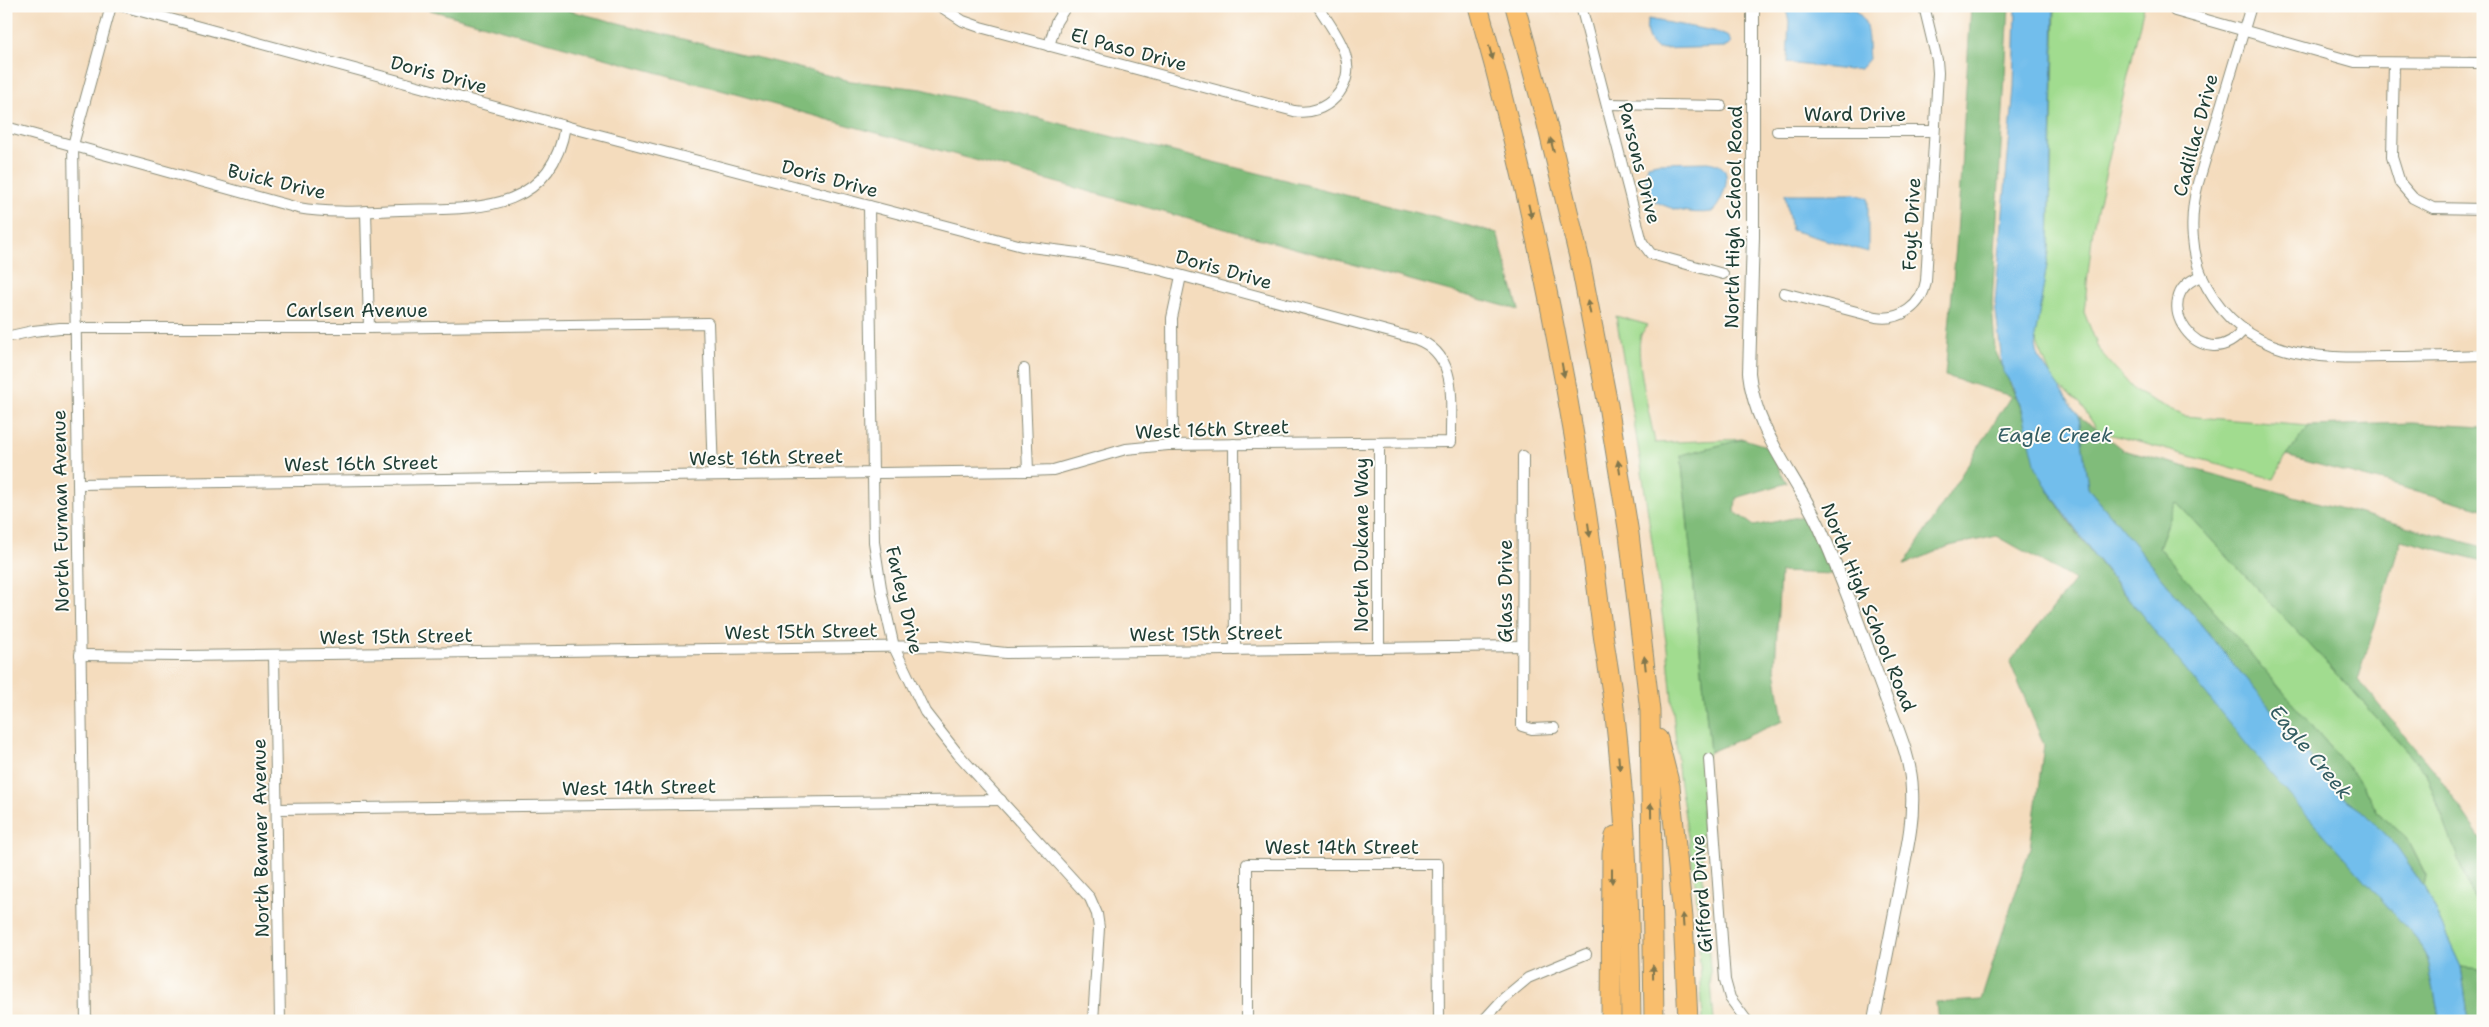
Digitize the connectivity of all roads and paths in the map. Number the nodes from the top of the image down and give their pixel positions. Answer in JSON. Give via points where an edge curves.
{"nodes":[{"id":1,"x":112,"y":6,"type":"edge"},
{"id":2,"x":122,"y":6,"type":"edge"},
{"id":3,"x":940,"y":6,"type":"edge"},
{"id":4,"x":1066,"y":6,"type":"edge"},
{"id":5,"x":1318,"y":6,"type":"edge"},
{"id":6,"x":1478,"y":6,"type":"edge"},
{"id":7,"x":1514,"y":6,"type":"edge"},
{"id":8,"x":1580,"y":6,"type":"edge"},
{"id":9,"x":1754,"y":6,"type":"edge"},
{"id":10,"x":1924,"y":6,"type":"edge"},
{"id":11,"x":2250,"y":6,"type":"edge"},
{"id":12,"x":2175,"y":11,"type":"dead end"},
{"id":13,"x":2243,"y":31,"type":"junction"},
{"id":14,"x":1049,"y":46,"type":"junction"},
{"id":15,"x":2483,"y":63,"type":"edge"},
{"id":16,"x":2394,"y":64,"type":"junction"},
{"id":17,"x":1608,"y":104,"type":"junction"},
{"id":18,"x":1721,"y":106,"type":"dead end"},
{"id":19,"x":565,"y":126,"type":"junction"},
{"id":20,"x":6,"y":127,"type":"edge"},
{"id":21,"x":1777,"y":131,"type":"dead end"},
{"id":22,"x":1933,"y":131,"type":"junction"},
{"id":23,"x":73,"y":145,"type":"junction"},
{"id":24,"x":869,"y":206,"type":"junction"},
{"id":25,"x":2483,"y":209,"type":"edge"},
{"id":26,"x":366,"y":211,"type":"junction"},
{"id":27,"x":1723,"y":274,"type":"dead end"},
{"id":28,"x":1181,"y":276,"type":"junction"},
{"id":29,"x":2202,"y":276,"type":"junction"},
{"id":30,"x":1784,"y":292,"type":"dead end"},
{"id":31,"x":74,"y":328,"type":"junction"},
{"id":32,"x":369,"y":328,"type":"junction"},
{"id":33,"x":2244,"y":329,"type":"junction"},
{"id":34,"x":6,"y":337,"type":"edge"},
{"id":35,"x":2483,"y":355,"type":"edge"},
{"id":36,"x":1024,"y":369,"type":"dead end"},
{"id":37,"x":1450,"y":442,"type":"joint"},
{"id":38,"x":1379,"y":443,"type":"junction"},
{"id":39,"x":1234,"y":444,"type":"junction"},
{"id":40,"x":1173,"y":445,"type":"junction"},
{"id":41,"x":1523,"y":456,"type":"dead end"},
{"id":42,"x":1028,"y":471,"type":"junction"},
{"id":43,"x":872,"y":474,"type":"junction"},
{"id":44,"x":713,"y":475,"type":"junction"},
{"id":45,"x":78,"y":484,"type":"junction"},
{"id":46,"x":1522,"y":646,"type":"junction"},
{"id":47,"x":894,"y":647,"type":"junction"},
{"id":48,"x":1379,"y":648,"type":"junction"},
{"id":49,"x":1235,"y":650,"type":"junction"},
{"id":50,"x":80,"y":655,"type":"junction"},
{"id":51,"x":274,"y":655,"type":"junction"},
{"id":52,"x":1650,"y":711,"type":"junction"},
{"id":53,"x":1554,"y":728,"type":"dead end"},
{"id":54,"x":1709,"y":759,"type":"dead end"},
{"id":55,"x":1622,"y":792,"type":"junction"},
{"id":56,"x":1001,"y":800,"type":"junction"},
{"id":57,"x":278,"y":809,"type":"junction"},
{"id":58,"x":1586,"y":954,"type":"dead end"},
{"id":59,"x":86,"y":1021,"type":"edge"},
{"id":60,"x":280,"y":1021,"type":"edge"},
{"id":61,"x":1094,"y":1021,"type":"edge"},
{"id":62,"x":1247,"y":1021,"type":"edge"},
{"id":63,"x":1439,"y":1021,"type":"edge"},
{"id":64,"x":1483,"y":1021,"type":"edge"},
{"id":65,"x":1611,"y":1021,"type":"edge"},
{"id":66,"x":1631,"y":1021,"type":"edge"},
{"id":67,"x":1654,"y":1021,"type":"edge"},
{"id":68,"x":1688,"y":1021,"type":"edge"},
{"id":69,"x":1747,"y":1021,"type":"edge"},
{"id":70,"x":1874,"y":1021,"type":"edge"}],
"edges":[{"from":1,"to":23,"type":"street","name":"North Furman Avenue"},
{"from":2,"to":19,"type":"street","name":"Doris Drive"},
{"from":3,"to":14,"type":"street","name":"El Paso Drive","via":[[963,21]]},
{"from":4,"to":14,"type":"street","via":[[1056,22]]},
{"from":5,"to":14,"type":"street","name":"El Paso Drive","via":[[1344,49],[1348,67],[1340,93],[1330,103],[1314,111],[1294,111]]},
{"from":6,"to":55,"type":"highway","one_way":true,"via":[[1506,105],[1572,421],[1615,716]]},
{"from":52,"to":7,"type":"highway","one_way":true,"via":[[1629,534],[1608,405],[1569,214]]},
{"from":8,"to":17,"type":"street","name":"Parsons Drive"},
{"from":9,"to":70,"type":"street","name":"North High School Road","via":[[1751,390],[1763,429],[1810,508],[1826,544],[1873,662],[1911,773],[1909,840]]},
{"from":10,"to":22,"type":"street","name":"Foyt Drive","via":[[1938,66]]},
{"from":11,"to":13,"type":"street","name":"Cadillac Drive"},
{"from":12,"to":13,"type":"street"},
{"from":13,"to":16,"type":"street","via":[[2355,62]]},
{"from":13,"to":29,"type":"street","name":"Cadillac Drive","via":[[2195,196],[2193,241]]},
{"from":15,"to":16,"type":"street"},
{"from":16,"to":25,"type":"street","via":[[2392,157],[2400,184],[2413,198],[2433,208]]},
{"from":17,"to":18,"type":"street"},
{"from":17,"to":27,"type":"street","name":"Parsons Drive","via":[[1644,246],[1651,254]]},
{"from":19,"to":24,"type":"street","name":"Doris Drive"},
{"from":19,"to":26,"type":"street","name":"Buick Drive","via":[[549,167],[527,190],[508,201],[477,208]]},
{"from":20,"to":23,"type":"street","name":"Buick Drive"},
{"from":21,"to":22,"type":"street","name":"Ward Drive"},
{"from":22,"to":30,"type":"street","name":"Foyt Drive","via":[[1926,281],[1914,305],[1899,316],[1880,318]]},
{"from":23,"to":26,"type":"street","name":"Buick Drive","via":[[298,208],[322,212]]},
{"from":23,"to":31,"type":"street","name":"North Furman Avenue"},
{"from":24,"to":28,"type":"street","name":"Doris Drive","via":[[1022,246],[1114,259]]},
{"from":24,"to":43,"type":"street","name":"Farley Drive"},
{"from":26,"to":32,"type":"street"},
{"from":28,"to":37,"type":"street","name":"Doris Drive","via":[[1429,344],[1442,357],[1449,373]]},
{"from":28,"to":40,"type":"street","via":[[1172,318]]},
{"from":29,"to":33,"type":"street","name":"Cadillac Drive","via":[[2224,310]]},
{"from":29,"to":33,"type":"street","via":[[2190,282],[2180,297],[2178,315],[2185,331],[2200,342],[2217,345],[2234,339]]},
{"from":31,"to":32,"type":"street","name":"Carlsen Avenue"},
{"from":31,"to":34,"type":"street","name":"Carlsen Avenue","via":[[46,329]]},
{"from":31,"to":45,"type":"street","name":"North Furman Avenue"},
{"from":32,"to":44,"type":"street","name":"Carlsen Avenue","via":[[708,323]]},
{"from":33,"to":35,"type":"street","name":"Cadillac Drive","via":[[2280,349],[2313,356]]},
{"from":36,"to":42,"type":"street"},
{"from":37,"to":38,"type":"street","name":"West 16th Street"},
{"from":38,"to":39,"type":"street","name":"West 16th Street"},
{"from":38,"to":48,"type":"street","name":"North Dukane Way"},
{"from":39,"to":40,"type":"street","name":"West 16th Street"},
{"from":39,"to":49,"type":"street"},
{"from":40,"to":42,"type":"street","name":"West 16th Street","via":[[1126,449],[1053,470]]},
{"from":41,"to":46,"type":"street","name":"Glass Drive"},
{"from":42,"to":43,"type":"street","name":"West 16th Street"},
{"from":43,"to":44,"type":"street","name":"West 16th Street"},
{"from":43,"to":47,"type":"street","name":"Farley Drive","via":[[876,555]]},
{"from":44,"to":45,"type":"street","name":"West 16th Street"},
{"from":45,"to":50,"type":"street","name":"North Furman Avenue"},
{"from":46,"to":48,"type":"street","name":"West 15th Street"},
{"from":46,"to":53,"type":"street","name":"Glass Drive","via":[[1522,726]]},
{"from":47,"to":49,"type":"street","name":"West 15th Street","via":[[938,646],[1006,653]]},
{"from":47,"to":51,"type":"street","name":"West 15th Street"},
{"from":47,"to":56,"type":"street","name":"Farley Drive","via":[[925,712]]},
{"from":48,"to":49,"type":"street","name":"West 15th Street"},
{"from":50,"to":51,"type":"street","name":"West 15th Street"},
{"from":50,"to":59,"type":"street","name":"North Furman Avenue"},
{"from":51,"to":57,"type":"street","name":"North Banner Avenue"},
{"from":67,"to":52,"type":"highway","one_way":true},
{"from":68,"to":52,"type":"highway","one_way":true,"via":[[1683,918],[1670,786]]},
{"from":54,"to":69,"type":"street","name":"Gifford Drive","via":[[1725,983],[1730,998]]},
{"from":55,"to":65,"type":"highway","one_way":true,"via":[[1612,853]]},
{"from":55,"to":66,"type":"highway"},
{"from":56,"to":57,"type":"street","name":"West 14th Street"},
{"from":56,"to":61,"type":"street","name":"Farley Drive","via":[[1082,886],[1094,906],[1099,933]]},
{"from":57,"to":60,"type":"street","name":"North Banner Avenue"},
{"from":58,"to":64,"type":"street","via":[[1528,978]]},
{"from":62,"to":63,"type":"street","name":"West 14th Street","via":[[1247,864],[1438,864]]}]}
